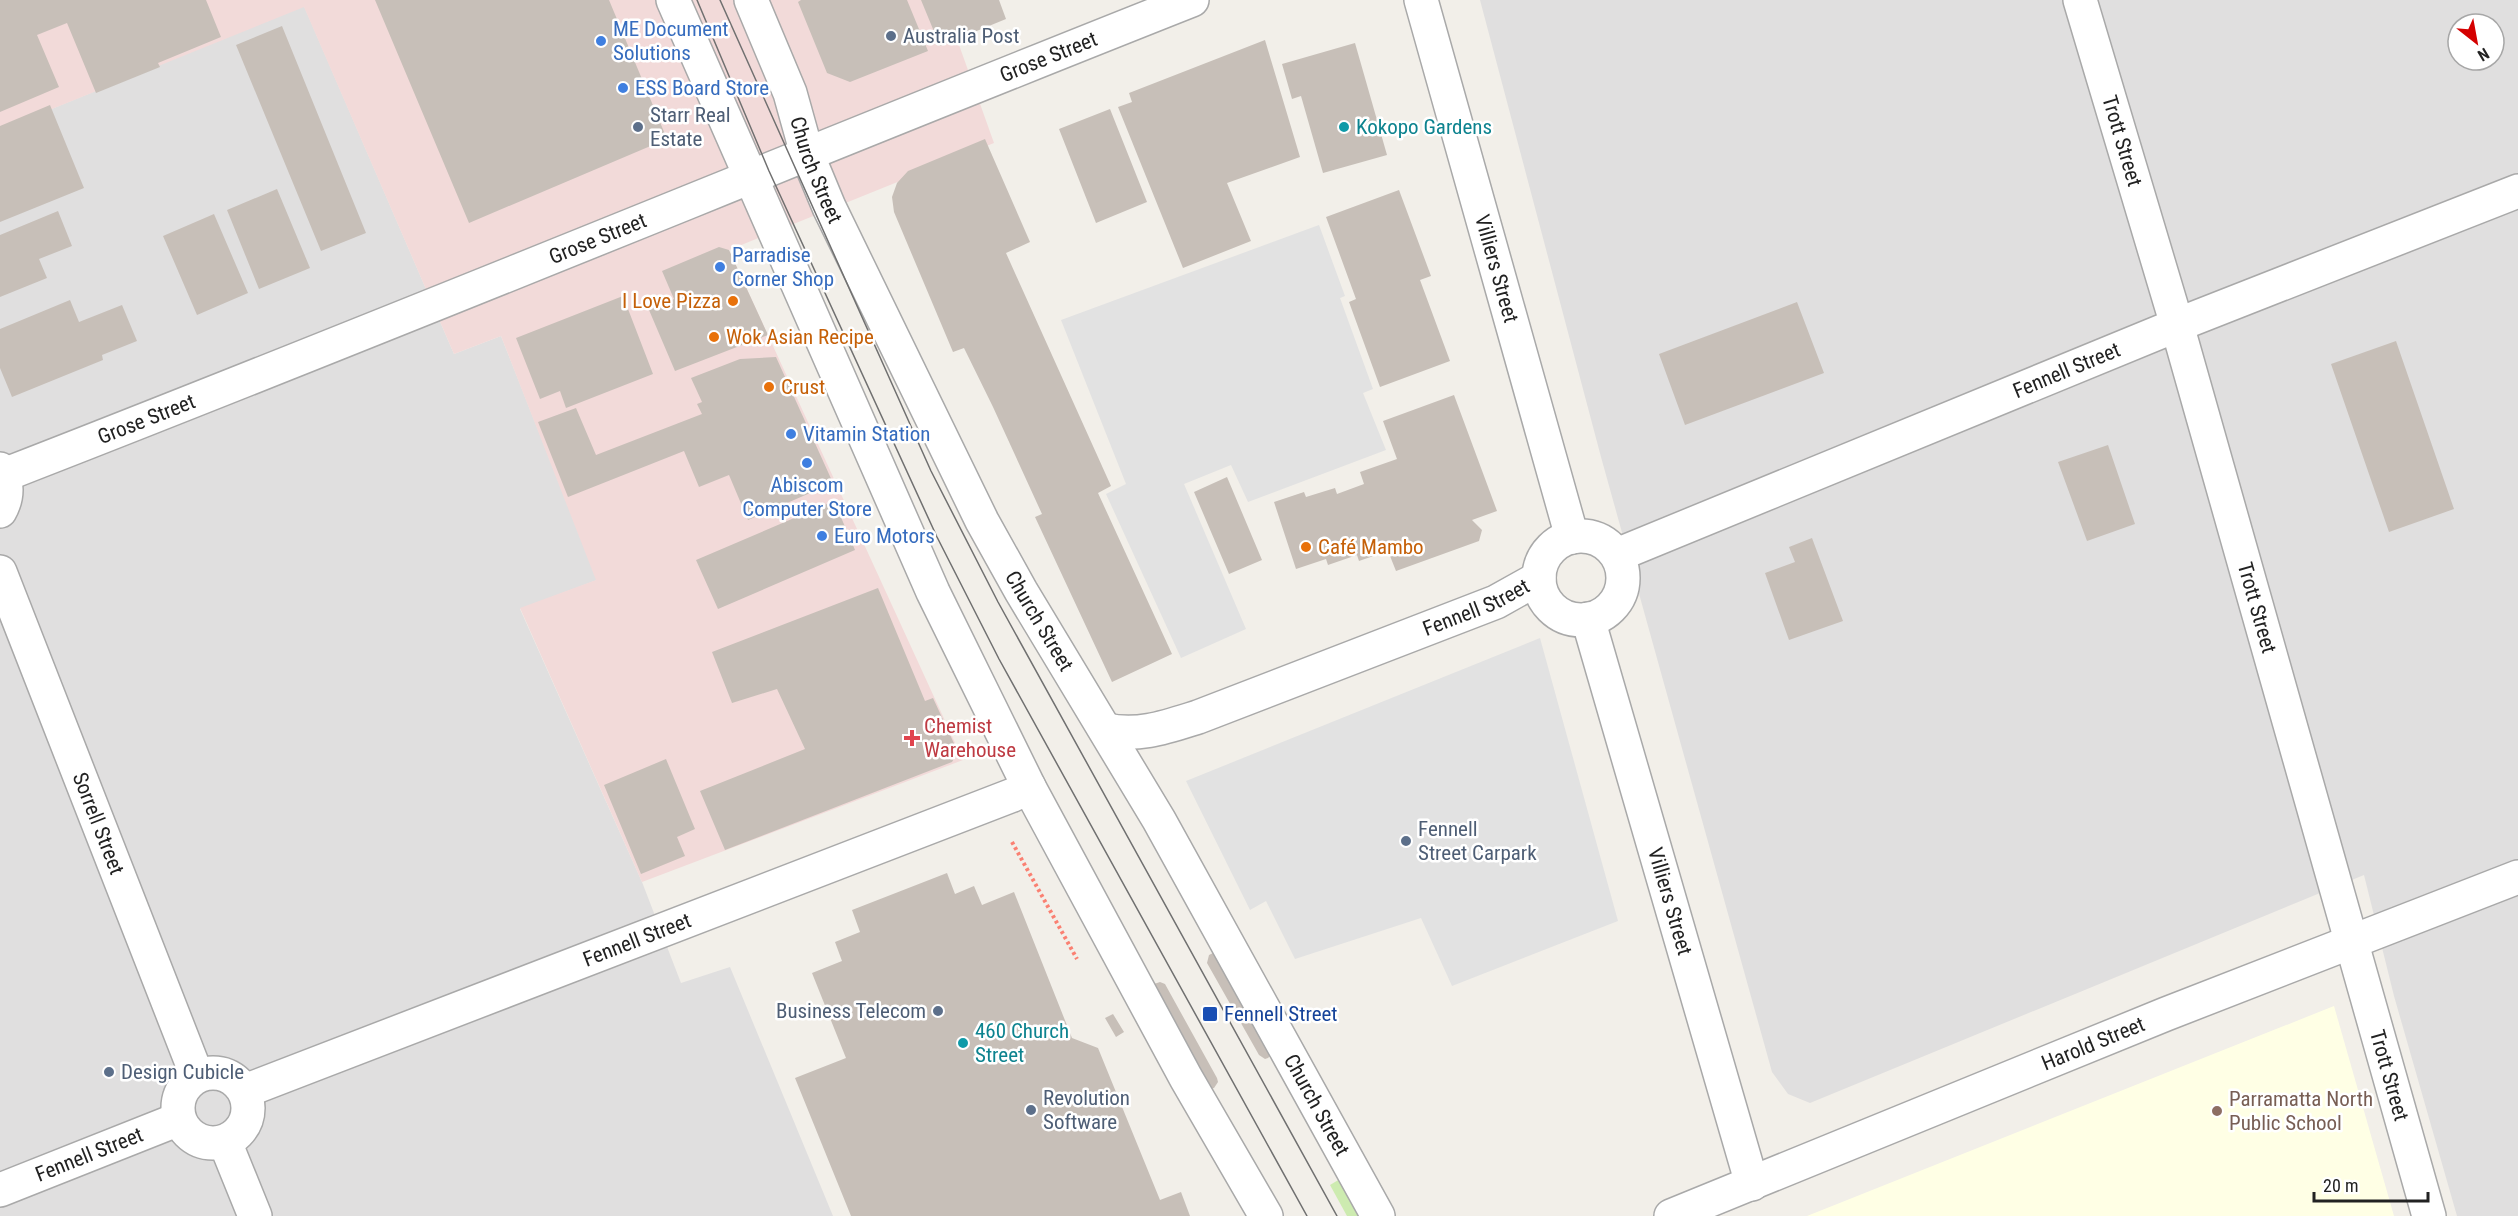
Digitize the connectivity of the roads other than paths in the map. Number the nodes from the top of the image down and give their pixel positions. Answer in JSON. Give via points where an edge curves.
{"nodes":[{"id":1,"x":673,"y":0,"type":"edge"},
{"id":2,"x":751,"y":0,"type":"edge"},
{"id":3,"x":1192,"y":0,"type":"edge"},
{"id":4,"x":1421,"y":0,"type":"edge"},
{"id":5,"x":2080,"y":0,"type":"edge"},
{"id":6,"x":807,"y":154,"type":"junction"},
{"id":7,"x":751,"y":178,"type":"junction"},
{"id":8,"x":2518,"y":191,"type":"edge"},
{"id":9,"x":2177,"y":325,"type":"junction"},
{"id":10,"x":2,"y":472,"type":"edge"},
{"id":11,"x":0,"y":511,"type":"edge"},
{"id":12,"x":1572,"y":537,"type":"junction"},
{"id":13,"x":1617,"y":555,"type":"junction"},
{"id":14,"x":0,"y":572,"type":"edge"},
{"id":15,"x":1539,"y":578,"type":"junction"},
{"id":16,"x":1588,"y":620,"type":"junction"},
{"id":17,"x":1106,"y":730,"type":"junction"},
{"id":18,"x":1029,"y":787,"type":"junction"},
{"id":19,"x":2518,"y":877,"type":"edge"},
{"id":20,"x":2350,"y":943,"type":"junction"},
{"id":21,"x":197,"y":1076,"type":"junction"},
{"id":22,"x":245,"y":1091,"type":"junction"},
{"id":23,"x":179,"y":1119,"type":"junction"},
{"id":24,"x":225,"y":1142,"type":"junction"},
{"id":25,"x":1752,"y":1184,"type":"junction"},
{"id":26,"x":0,"y":1190,"type":"edge"},
{"id":27,"x":255,"y":1216,"type":"edge"},
{"id":28,"x":1266,"y":1216,"type":"edge"},
{"id":29,"x":1378,"y":1216,"type":"edge"},
{"id":30,"x":1671,"y":1216,"type":"edge"},
{"id":31,"x":2429,"y":1216,"type":"edge"}],
"edges":[{"from":1,"to":7,"type":"street"},
{"from":2,"to":6,"type":"street","name":"Church Street","via":[[790,93]]},
{"from":3,"to":6,"type":"street","name":"Grose Street"},
{"from":4,"to":12,"type":"street","name":"Villiers Street"},
{"from":5,"to":9,"type":"street","name":"Trott Street"},
{"from":6,"to":7,"type":"street","name":"Grose Street"},
{"from":6,"to":17,"type":"street","name":"Church Street","via":[[834,218],[982,521]]},
{"from":7,"to":10,"type":"street","name":"Grose Street"},
{"from":7,"to":18,"type":"street","via":[[933,592]]},
{"from":8,"to":9,"type":"street","name":"Fennell Street"},
{"from":9,"to":13,"type":"street","name":"Fennell Street"},
{"from":9,"to":20,"type":"street","name":"Trott Street"},
{"from":10,"to":11,"type":"street","via":[[6,492]]},
{"from":12,"to":13,"type":"street","via":[[1600,540]]},
{"from":12,"to":15,"type":"street","via":[[1552,548]]},
{"from":13,"to":16,"type":"street","via":[[1623,569],[1619,596],[1611,607]]},
{"from":14,"to":21,"type":"street","name":"Sorrell Street"},
{"from":15,"to":16,"type":"street","via":[[1550,606],[1560,614]]},
{"from":15,"to":17,"type":"street","name":"Fennell Street","via":[[1496,602],[1159,730],[1130,734]]},
{"from":16,"to":25,"type":"street","name":"Villiers Street"},
{"from":17,"to":29,"type":"street","name":"Church Street"},
{"from":18,"to":22,"type":"street","name":"Fennell Street"},
{"from":18,"to":28,"type":"street","via":[[1186,1078]]},
{"from":19,"to":20,"type":"street","name":"Harold Street"},
{"from":20,"to":25,"type":"street","name":"Harold Street"},
{"from":20,"to":31,"type":"street","name":"Trott Street"},
{"from":21,"to":22,"type":"street","via":[[230,1076]]},
{"from":21,"to":23,"type":"street","via":[[181,1094]]},
{"from":22,"to":24,"type":"street","via":[[249,1115],[244,1127]]},
{"from":23,"to":24,"type":"street","via":[[202,1142]]},
{"from":23,"to":26,"type":"street","name":"Fennell Street"},
{"from":24,"to":27,"type":"street"},
{"from":25,"to":30,"type":"street","name":"Harold Street"}]}
